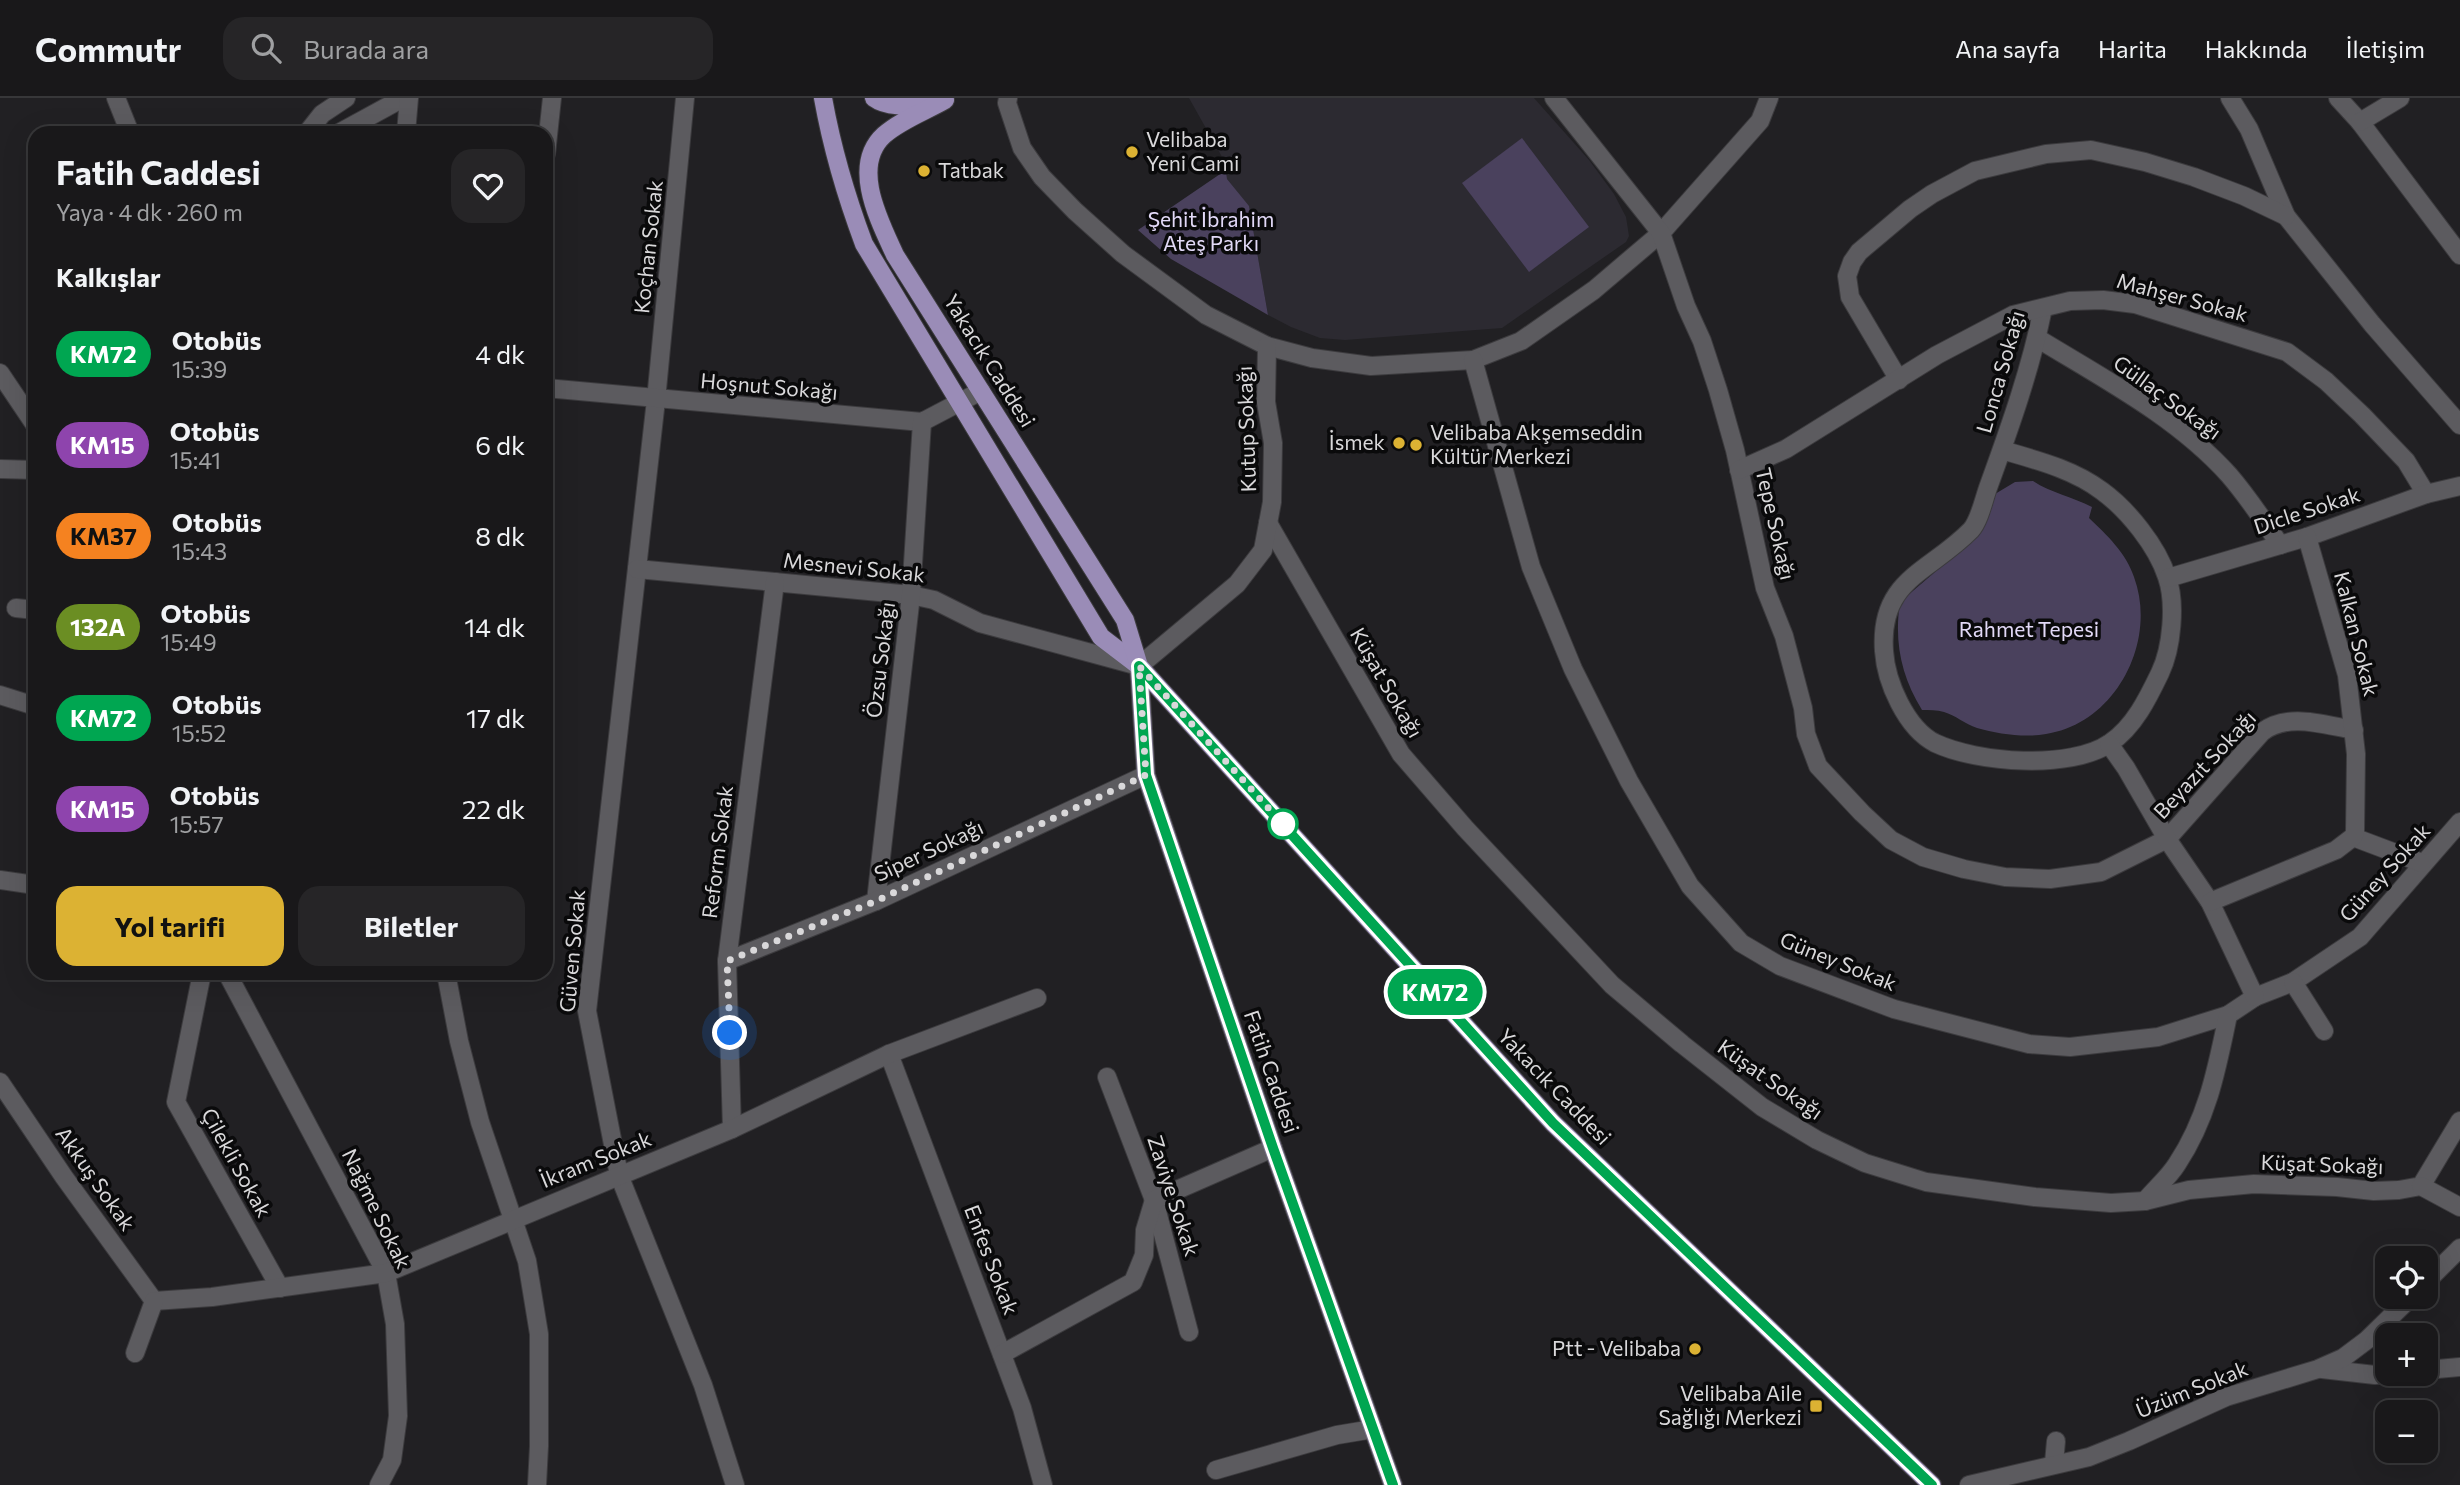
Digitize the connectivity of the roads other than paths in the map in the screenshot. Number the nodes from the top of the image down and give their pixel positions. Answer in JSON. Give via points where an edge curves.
{"nodes":[{"id":1,"x":116,"y":98,"type":"edge"},
{"id":2,"x":346,"y":98,"type":"edge"},
{"id":3,"x":552,"y":98,"type":"edge"},
{"id":4,"x":685,"y":98,"type":"edge"},
{"id":5,"x":823,"y":98,"type":"edge"},
{"id":6,"x":874,"y":98,"type":"edge"},
{"id":7,"x":1008,"y":98,"type":"edge"},
{"id":8,"x":1554,"y":98,"type":"edge"},
{"id":9,"x":1769,"y":98,"type":"edge"},
{"id":10,"x":2230,"y":98,"type":"edge"},
{"id":11,"x":2338,"y":98,"type":"edge"},
{"id":12,"x":2400,"y":98,"type":"edge"},
{"id":13,"x":399,"y":99,"type":"edge"},
{"id":14,"x":948,"y":99,"type":"edge"},
{"id":15,"x":2360,"y":122,"type":"junction"},
{"id":16,"x":127,"y":126,"type":"edge"},
{"id":17,"x":313,"y":126,"type":"edge"},
{"id":18,"x":351,"y":126,"type":"edge"},
{"id":19,"x":405,"y":126,"type":"edge"},
{"id":20,"x":549,"y":126,"type":"edge"},
{"id":21,"x":2286,"y":216,"type":"junction"},
{"id":22,"x":1661,"y":233,"type":"junction"},
{"id":23,"x":2460,"y":255,"type":"edge"},
{"id":24,"x":2043,"y":308,"type":"junction"},
{"id":25,"x":2037,"y":338,"type":"junction"},
{"id":26,"x":1267,"y":346,"type":"junction"},
{"id":27,"x":1473,"y":360,"type":"junction"},
{"id":28,"x":0,"y":373,"type":"edge"},
{"id":29,"x":1899,"y":380,"type":"junction"},
{"id":30,"x":553,"y":389,"type":"edge"},
{"id":31,"x":981,"y":391,"type":"junction"},
{"id":32,"x":656,"y":400,"type":"junction"},
{"id":33,"x":959,"y":403,"type":"junction"},
{"id":34,"x":28,"y":415,"type":"edge"},
{"id":35,"x":922,"y":422,"type":"junction"},
{"id":36,"x":2460,"y":425,"type":"edge"},
{"id":37,"x":2002,"y":450,"type":"junction"},
{"id":38,"x":0,"y":469,"type":"edge"},
{"id":39,"x":28,"y":470,"type":"edge"},
{"id":40,"x":1739,"y":470,"type":"junction"},
{"id":41,"x":2460,"y":486,"type":"edge"},
{"id":42,"x":2426,"y":494,"type":"junction"},
{"id":43,"x":1268,"y":523,"type":"junction"},
{"id":44,"x":2307,"y":537,"type":"junction"},
{"id":45,"x":2280,"y":545,"type":"junction"},
{"id":46,"x":637,"y":569,"type":"junction"},
{"id":47,"x":2168,"y":578,"type":"junction"},
{"id":48,"x":775,"y":582,"type":"junction"},
{"id":49,"x":911,"y":595,"type":"junction"},
{"id":50,"x":16,"y":608,"type":"dead end"},
{"id":51,"x":28,"y":609,"type":"edge"},
{"id":52,"x":1139,"y":666,"type":"junction"},
{"id":53,"x":0,"y":695,"type":"edge"},
{"id":54,"x":28,"y":704,"type":"edge"},
{"id":55,"x":2354,"y":730,"type":"junction"},
{"id":56,"x":2109,"y":744,"type":"junction"},
{"id":57,"x":1146,"y":775,"type":"junction"},
{"id":58,"x":1862,"y":813,"type":"joint"},
{"id":59,"x":2457,"y":831,"type":"edge"},
{"id":60,"x":2353,"y":837,"type":"junction"},
{"id":61,"x":2166,"y":839,"type":"junction"},
{"id":62,"x":2422,"y":863,"type":"junction"},
{"id":63,"x":0,"y":880,"type":"edge"},
{"id":64,"x":28,"y":884,"type":"edge"},
{"id":65,"x":876,"y":901,"type":"junction"},
{"id":66,"x":2210,"y":902,"type":"junction"},
{"id":67,"x":727,"y":961,"type":"junction"},
{"id":68,"x":201,"y":980,"type":"edge"},
{"id":69,"x":231,"y":980,"type":"edge"},
{"id":70,"x":447,"y":980,"type":"edge"},
{"id":71,"x":2293,"y":982,"type":"junction"},
{"id":72,"x":2255,"y":997,"type":"junction"},
{"id":73,"x":1037,"y":998,"type":"dead end"},
{"id":74,"x":2228,"y":1015,"type":"junction"},
{"id":75,"x":2324,"y":1031,"type":"dead end"},
{"id":76,"x":889,"y":1054,"type":"junction"},
{"id":77,"x":1107,"y":1077,"type":"dead end"},
{"id":78,"x":0,"y":1082,"type":"edge"},
{"id":79,"x":2460,"y":1121,"type":"edge"},
{"id":80,"x":732,"y":1129,"type":"junction"},
{"id":81,"x":1273,"y":1148,"type":"junction"},
{"id":82,"x":619,"y":1175,"type":"junction"},
{"id":83,"x":2421,"y":1186,"type":"junction"},
{"id":84,"x":1154,"y":1200,"type":"junction"},
{"id":85,"x":2145,"y":1201,"type":"junction"},
{"id":86,"x":2460,"y":1207,"type":"edge"},
{"id":87,"x":512,"y":1220,"type":"junction"},
{"id":88,"x":2460,"y":1248,"type":"edge"},
{"id":89,"x":2438,"y":1270,"type":"edge"},
{"id":90,"x":386,"y":1273,"type":"junction"},
{"id":91,"x":280,"y":1288,"type":"junction"},
{"id":92,"x":155,"y":1301,"type":"junction"},
{"id":93,"x":2399,"y":1309,"type":"edge"},
{"id":94,"x":1189,"y":1332,"type":"dead end"},
{"id":95,"x":135,"y":1353,"type":"dead end"},
{"id":96,"x":1002,"y":1354,"type":"junction"},
{"id":97,"x":2460,"y":1367,"type":"edge"},
{"id":98,"x":2318,"y":1369,"type":"junction"},
{"id":99,"x":2438,"y":1369,"type":"edge"},
{"id":100,"x":2375,"y":1375,"type":"edge"},
{"id":101,"x":1373,"y":1429,"type":"junction"},
{"id":102,"x":2056,"y":1441,"type":"dead end"},
{"id":103,"x":2054,"y":1463,"type":"junction"},
{"id":104,"x":1216,"y":1470,"type":"dead end"},
{"id":105,"x":379,"y":1485,"type":"edge"},
{"id":106,"x":537,"y":1485,"type":"edge"},
{"id":107,"x":735,"y":1485,"type":"edge"},
{"id":108,"x":1043,"y":1485,"type":"edge"},
{"id":109,"x":1393,"y":1485,"type":"edge"},
{"id":110,"x":1932,"y":1485,"type":"edge"},
{"id":111,"x":1969,"y":1485,"type":"edge"}],
"edges":[{"from":1,"to":16,"type":"street"},
{"from":2,"to":17,"type":"street"},
{"from":3,"to":20,"type":"street"},
{"from":4,"to":32,"type":"street","name":"Koçhan Sokak"},
{"from":5,"to":33,"type":"main road","name":"Yakacık Caddesi","via":[[848,202],[864,244]]},
{"from":6,"to":14,"type":"main road","via":[[907,105]]},
{"from":7,"to":26,"type":"street","via":[[1022,148],[1075,211],[1123,254],[1206,315]]},
{"from":8,"to":22,"type":"street","name":"Tepe Sokağı"},
{"from":9,"to":22,"type":"street","via":[[1760,121]]},
{"from":10,"to":21,"type":"street","via":[[2249,128]]},
{"from":11,"to":15,"type":"street"},
{"from":12,"to":15,"type":"street"},
{"from":13,"to":18,"type":"street"},
{"from":13,"to":19,"type":"street"},
{"from":14,"to":31,"type":"main road","name":"Yakacık Caddesi","via":[[884,135],[869,163],[869,185],[879,222],[895,255]]},
{"from":15,"to":23,"type":"street"},
{"from":21,"to":29,"type":"street","via":[[2194,177],[2091,150],[2046,154],[1975,171],[1910,209],[1852,262],[1847,276],[1850,297]]},
{"from":21,"to":36,"type":"street"},
{"from":22,"to":27,"type":"street","via":[[1558,317],[1521,341]]},
{"from":22,"to":40,"type":"street","name":"Tepe Sokağı","via":[[1706,354]]},
{"from":24,"to":25,"type":"street","name":"Lonca Sokağı"},
{"from":24,"to":29,"type":"street","name":"Mahşer Sokak","via":[[2013,315],[1977,333]]},
{"from":24,"to":42,"type":"street","name":"Mahşer Sokak","via":[[2070,301],[2135,304],[2287,352],[2362,415],[2406,461]]},
{"from":25,"to":37,"type":"street","name":"Lonca Sokağı"},
{"from":25,"to":45,"type":"street","name":"Güllaç Sokağı","via":[[2131,395],[2193,440],[2228,474]]},
{"from":26,"to":27,"type":"street","via":[[1371,366]]},
{"from":26,"to":43,"type":"street","name":"Kutup Sokağı","via":[[1266,402],[1272,443]]},
{"from":27,"to":74,"type":"street","name":"Güney Sokak","via":[[1531,567],[1573,669],[1629,781],[1690,886],[1741,943],[1780,966],[1894,1009],[2029,1044],[2070,1047],[2158,1037]]},
{"from":28,"to":34,"type":"street"},
{"from":29,"to":40,"type":"street","name":"Mahşer Sokak","via":[[1786,449]]},
{"from":30,"to":32,"type":"street","name":"Hoşnut Sokağı"},
{"from":31,"to":33,"type":"street"},
{"from":31,"to":52,"type":"main road","name":"Yakacık Caddesi","via":[[1125,621]]},
{"from":32,"to":35,"type":"street","name":"Hoşnut Sokağı"},
{"from":32,"to":46,"type":"street","name":"Güven Sokak"},
{"from":33,"to":35,"type":"street"},
{"from":33,"to":52,"type":"main road","name":"Yakacık Caddesi","via":[[1101,637]]},
{"from":35,"to":49,"type":"street","name":"Özsu Sokağı"},
{"from":37,"to":47,"type":"street","via":[[2070,472],[2102,490],[2131,516]]},
{"from":37,"to":56,"type":"street","name":"Lonca Sokağı","via":[[1973,527],[1895,594],[1885,619],[1890,685],[1907,718],[1934,742],[1978,755],[2022,761],[2068,758]]},
{"from":38,"to":39,"type":"street"},
{"from":40,"to":58,"type":"street","name":"Tepe Sokağı","via":[[1765,588],[1787,648],[1806,734],[1818,766]]},
{"from":41,"to":42,"type":"street","name":"Dicle Sokak"},
{"from":42,"to":44,"type":"street","name":"Dicle Sokak"},
{"from":43,"to":52,"type":"street","name":"Kutup Sokağı","via":[[1263,550],[1237,584]]},
{"from":43,"to":85,"type":"street","name":"Küşat Sokağı","via":[[1401,754],[1612,985],[1762,1107],[1865,1163],[1926,1182],[2035,1197]]},
{"from":44,"to":45,"type":"street","name":"Dicle Sokak"},
{"from":44,"to":55,"type":"street","name":"Kalkan Sokak","via":[[2347,675]]},
{"from":45,"to":47,"type":"street","name":"Dicle Sokak"},
{"from":46,"to":48,"type":"street","name":"Mesnevi Sokak"},
{"from":46,"to":82,"type":"street","name":"Güven Sokak","via":[[587,1011]]},
{"from":47,"to":56,"type":"street","via":[[2171,643],[2163,667],[2140,711]]},
{"from":48,"to":49,"type":"street","name":"Mesnevi Sokak"},
{"from":48,"to":67,"type":"street","name":"Reform Sokak"},
{"from":49,"to":52,"type":"street","name":"Mesnevi Sokak","via":[[934,600],[980,623]]},
{"from":49,"to":65,"type":"street","name":"Özsu Sokağı"},
{"from":50,"to":51,"type":"street"},
{"from":52,"to":57,"type":"street","name":"Fatih Caddesi"},
{"from":52,"to":110,"type":"main road","name":"Yakacık Caddesi","via":[[1553,1123]]},
{"from":53,"to":54,"type":"street"},
{"from":55,"to":60,"type":"street","name":"Kalkan Sokak"},
{"from":55,"to":61,"type":"street","name":"Beyazıt Sokağı","via":[[2298,721],[2270,725]]},
{"from":56,"to":61,"type":"street"},
{"from":57,"to":65,"type":"street","name":"Siper Sokağı"},
{"from":57,"to":81,"type":"street","name":"Fatih Caddesi"},
{"from":58,"to":61,"type":"street","name":"Beyazıt Sokağı","via":[[1891,840],[1923,857],[2005,877],[2101,872]]},
{"from":59,"to":62,"type":"street","name":"Güney Sokak"},
{"from":60,"to":62,"type":"street"},
{"from":60,"to":66,"type":"street","via":[[2336,850]]},
{"from":61,"to":66,"type":"street"},
{"from":62,"to":71,"type":"street","name":"Güney Sokak","via":[[2360,937]]},
{"from":63,"to":64,"type":"street"},
{"from":65,"to":67,"type":"street","name":"Siper Sokağı"},
{"from":66,"to":72,"type":"street"},
{"from":67,"to":80,"type":"street","name":"Reform Sokak"},
{"from":68,"to":91,"type":"street","name":"Çilekli Sokak","via":[[176,1102]]},
{"from":69,"to":90,"type":"street","name":"Nağme Sokak"},
{"from":70,"to":87,"type":"street","via":[[480,1122]]},
{"from":71,"to":72,"type":"street","name":"Güney Sokak"},
{"from":71,"to":75,"type":"street"},
{"from":72,"to":74,"type":"street","name":"Güney Sokak"},
{"from":73,"to":76,"type":"street","name":"İkram Sokak"},
{"from":74,"to":85,"type":"street","via":[[2212,1090],[2193,1135],[2177,1165]]},
{"from":76,"to":80,"type":"street","name":"İkram Sokak"},
{"from":76,"to":96,"type":"street","name":"Enfes Sokak"},
{"from":77,"to":84,"type":"street","name":"Zaviye Sokak"},
{"from":78,"to":92,"type":"street","name":"Akkuş Sokak"},
{"from":79,"to":83,"type":"street"},
{"from":80,"to":82,"type":"street","name":"İkram Sokak"},
{"from":81,"to":84,"type":"street"},
{"from":81,"to":101,"type":"street","name":"Fatih Caddesi"},
{"from":82,"to":87,"type":"street","name":"İkram Sokak"},
{"from":82,"to":107,"type":"street","name":"Güven Sokak","via":[[703,1385]]},
{"from":83,"to":85,"type":"street","name":"Küşat Sokağı","via":[[2374,1191],[2254,1184],[2189,1190]]},
{"from":83,"to":86,"type":"street"},
{"from":84,"to":94,"type":"street","name":"Zaviye Sokak"},
{"from":84,"to":96,"type":"street","via":[[1144,1255],[1133,1282]]},
{"from":87,"to":90,"type":"street","name":"İkram Sokak"},
{"from":87,"to":106,"type":"street","via":[[527,1261],[539,1334]]},
{"from":88,"to":89,"type":"street"},
{"from":90,"to":91,"type":"street","name":"İkram Sokak"},
{"from":90,"to":105,"type":"street","name":"Nağme Sokak","via":[[395,1324],[398,1416],[392,1460]]},
{"from":91,"to":92,"type":"street","name":"İkram Sokak"},
{"from":92,"to":95,"type":"street"},
{"from":93,"to":98,"type":"street","name":"Üzüm Sokak","via":[[2343,1358]]},
{"from":96,"to":108,"type":"street","name":"Enfes Sokak"},
{"from":97,"to":99,"type":"street"},
{"from":98,"to":100,"type":"street"},
{"from":98,"to":103,"type":"street","name":"Üzüm Sokak","via":[[2226,1397],[2089,1457]]},
{"from":101,"to":104,"type":"street"},
{"from":101,"to":109,"type":"street","name":"Fatih Caddesi"},
{"from":102,"to":103,"type":"street"},
{"from":103,"to":111,"type":"street","name":"Üzüm Sokak"}]}
